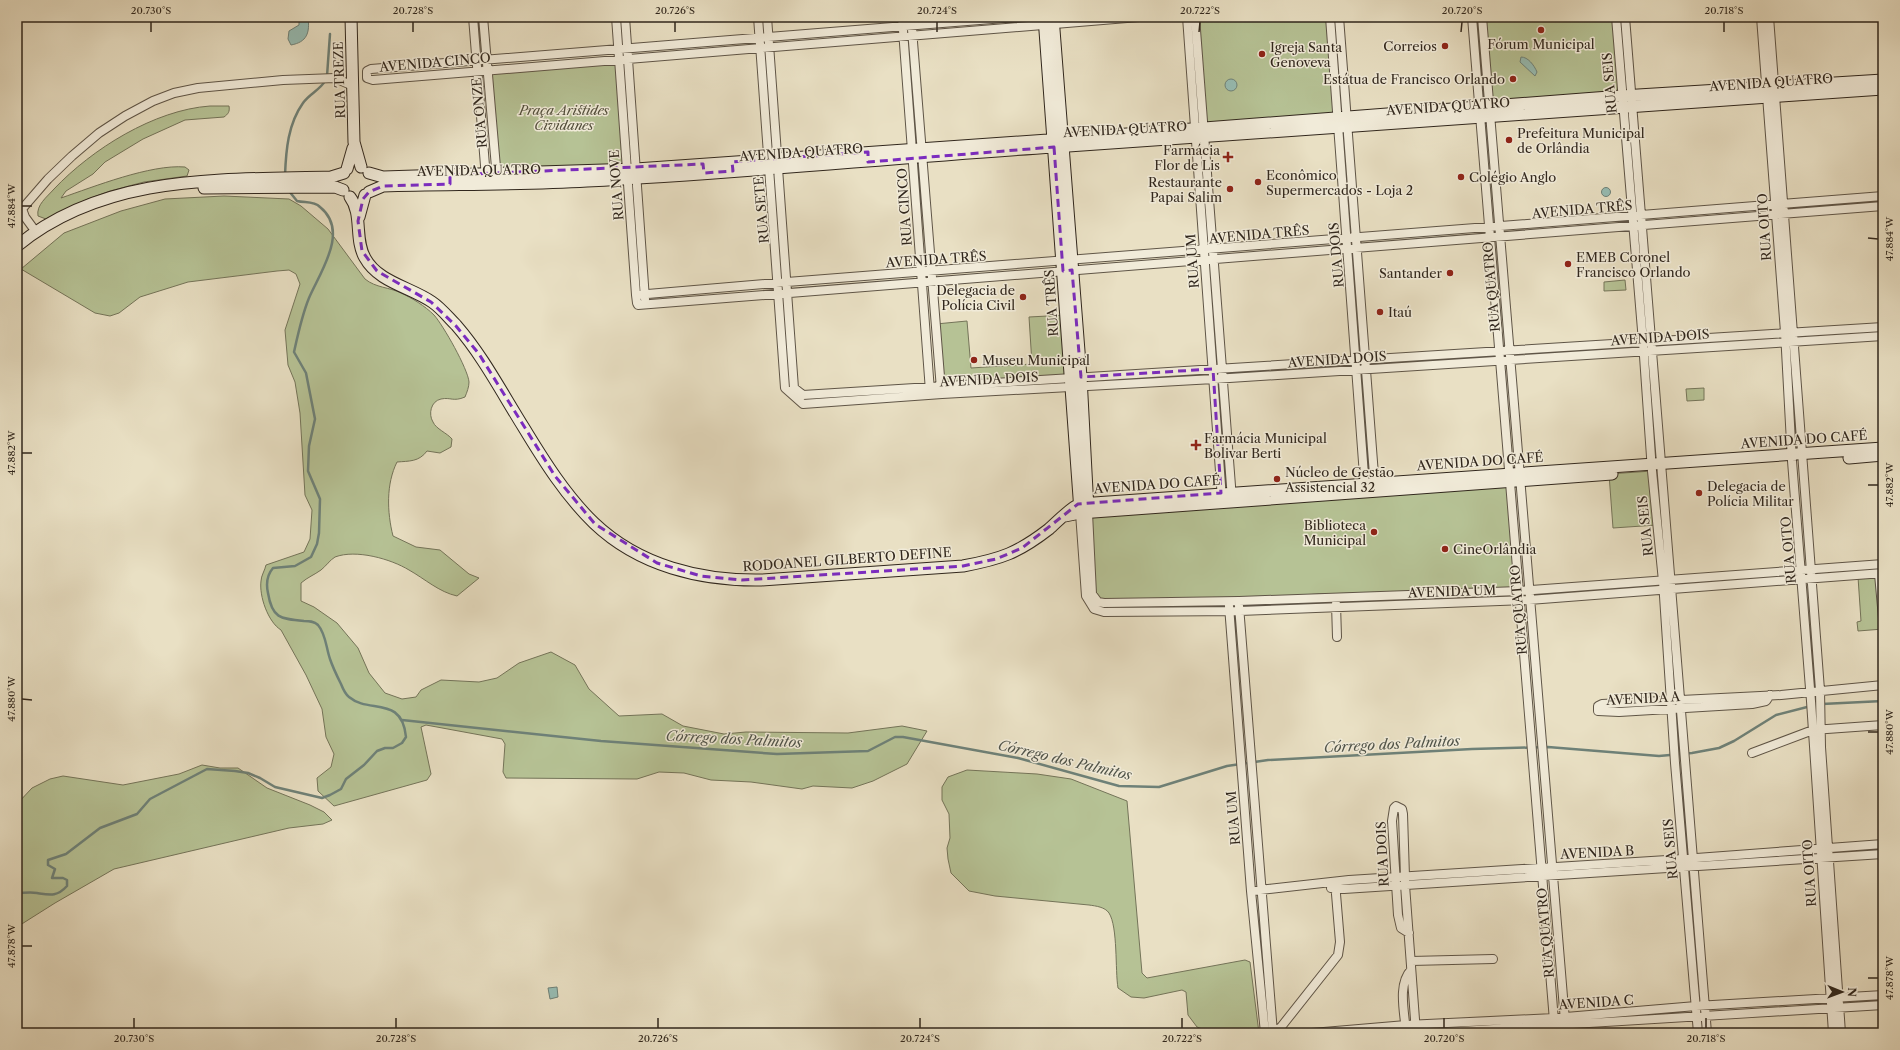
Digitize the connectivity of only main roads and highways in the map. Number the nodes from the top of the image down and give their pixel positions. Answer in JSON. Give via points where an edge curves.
{"nodes":[{"id":1,"x":351,"y":17,"type":"edge"},
{"id":2,"x":1049,"y":21,"type":"edge"},
{"id":3,"x":1883,"y":80,"type":"edge"},
{"id":4,"x":1883,"y":89,"type":"edge"},
{"id":5,"x":1770,"y":92,"type":"junction"},
{"id":6,"x":354,"y":142,"type":"junction"},
{"id":7,"x":1058,"y":143,"type":"junction"},
{"id":8,"x":365,"y":170,"type":"junction"},
{"id":9,"x":346,"y":171,"type":"junction"},
{"id":10,"x":434,"y":180,"type":"junction"},
{"id":11,"x":319,"y":182,"type":"junction"},
{"id":12,"x":347,"y":193,"type":"junction"},
{"id":13,"x":367,"y":193,"type":"junction"},
{"id":14,"x":358,"y":222,"type":"junction"},
{"id":15,"x":17,"y":246,"type":"edge"},
{"id":16,"x":1883,"y":448,"type":"edge"},
{"id":17,"x":1883,"y":456,"type":"edge"},
{"id":18,"x":1797,"y":457,"type":"junction"},
{"id":19,"x":1084,"y":508,"type":"junction"}],
"edges":[{"from":1,"to":6,"type":"main road","name":"RUA TREZE"},
{"from":2,"to":7,"type":"main road","name":"RUA TRÊS"},
{"from":3,"to":5,"type":"main road","name":"AVENIDA QUATRO"},
{"from":4,"to":5,"type":"main road","name":"AVENIDA QUATRO"},
{"from":5,"to":7,"type":"main road","name":"AVENIDA QUATRO"},
{"from":6,"to":8,"type":"main road","name":"RUA TREZE"},
{"from":6,"to":9,"type":"main road","name":"RUA TREZE"},
{"from":7,"to":10,"type":"main road","name":"AVENIDA QUATRO","via":[[632,173]]},
{"from":7,"to":19,"type":"main road","name":"RUA TRÊS"},
{"from":8,"to":9,"type":"main road"},
{"from":8,"to":10,"type":"main road","name":"AVENIDA QUATRO","via":[[383,177]]},
{"from":8,"to":13,"type":"main road","via":[[372,181]]},
{"from":9,"to":11,"type":"main road"},
{"from":9,"to":12,"type":"main road","via":[[341,182]]},
{"from":10,"to":13,"type":"main road","name":"AVENIDA QUATRO","via":[[383,186]]},
{"from":11,"to":12,"type":"main road"},
{"from":11,"to":15,"type":"main road","via":[[140,189],[95,201],[57,219]]},
{"from":12,"to":13,"type":"main road","via":[[356,198]]},
{"from":12,"to":14,"type":"main road","name":"RODOANEL GILBERTO DEFINE","via":[[355,207]]},
{"from":13,"to":14,"type":"main road","name":"RODOANEL GILBERTO DEFINE"},
{"from":14,"to":19,"type":"main road","name":"RODOANEL GILBERTO DEFINE","via":[[362,251],[369,264],[386,278],[431,302],[456,326],[478,354],[528,435],[576,504],[595,524],[618,541],[657,563],[701,576],[742,580],[963,566],[1009,555],[1065,516]]},
{"from":16,"to":18,"type":"main road","name":"AVENIDA DO CAFÉ"},
{"from":17,"to":18,"type":"main road","name":"AVENIDA DO CAFÉ"},
{"from":18,"to":19,"type":"main road","name":"AVENIDA DO CAFÉ"}]}
